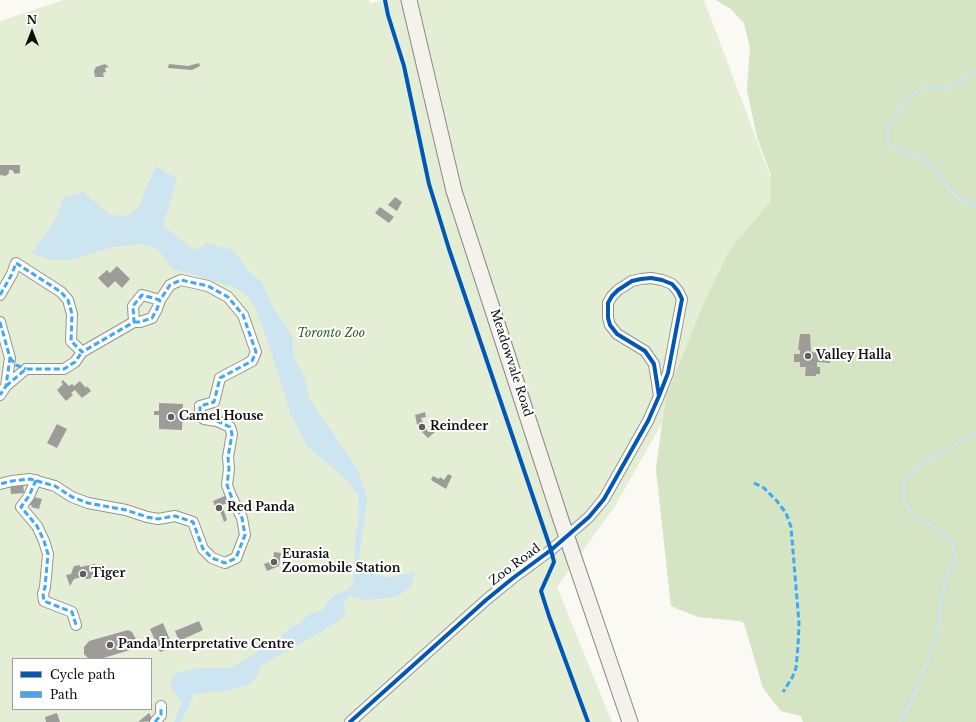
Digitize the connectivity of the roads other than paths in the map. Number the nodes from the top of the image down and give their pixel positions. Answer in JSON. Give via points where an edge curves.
{"nodes":[{"id":1,"x":409,"y":0,"type":"edge"},
{"id":2,"x":0,"y":296,"type":"edge"},
{"id":3,"x":160,"y":300,"type":"junction"},
{"id":4,"x":0,"y":322,"type":"edge"},
{"id":5,"x":134,"y":322,"type":"junction"},
{"id":6,"x":82,"y":352,"type":"junction"},
{"id":7,"x":10,"y":358,"type":"junction"},
{"id":8,"x":26,"y":370,"type":"junction"},
{"id":9,"x":3,"y":390,"type":"edge"},
{"id":10,"x":659,"y":396,"type":"junction"},
{"id":11,"x":36,"y":480,"type":"junction"},
{"id":12,"x":0,"y":484,"type":"edge"},
{"id":13,"x":567,"y":536,"type":"junction"},
{"id":14,"x":76,"y":625,"type":"dead end"},
{"id":15,"x":162,"y":706,"type":"dead end"},
{"id":16,"x":155,"y":722,"type":"edge"},
{"id":17,"x":350,"y":722,"type":"edge"},
{"id":18,"x":630,"y":722,"type":"edge"}],
"edges":[{"from":1,"to":13,"type":"main road","name":"Meadowvale Road","via":[[454,191]]},
{"from":2,"to":6,"type":"street","via":[[16,263],[61,292],[68,300],[72,314],[71,341]]},
{"from":3,"to":5,"type":"street","via":[[152,318]]},
{"from":3,"to":5,"type":"street","via":[[142,295],[133,306]]},
{"from":3,"to":11,"type":"street","via":[[170,285],[182,280],[208,286],[228,297],[243,315],[256,352],[252,361],[220,378],[214,402],[200,406],[200,414],[204,419],[217,420],[230,427],[232,434],[228,457],[228,485],[242,518],[245,535],[236,558],[225,563],[212,558],[203,549],[193,522],[175,516],[158,519],[88,503]]},
{"from":4,"to":7,"type":"street"},
{"from":5,"to":6,"type":"street"},
{"from":6,"to":8,"type":"street","via":[[75,362],[64,369]]},
{"from":7,"to":8,"type":"street"},
{"from":7,"to":9,"type":"street"},
{"from":8,"to":9,"type":"street"},
{"from":10,"to":10,"type":"street","name":"Zoo Road","via":[[668,373],[682,299],[672,284],[651,278],[641,279],[632,281],[612,296],[608,303],[608,318],[617,334],[645,351],[654,364]]},
{"from":10,"to":13,"type":"street","name":"Zoo Road","via":[[648,421],[604,499],[589,517]]},
{"from":11,"to":12,"type":"street"},
{"from":11,"to":14,"type":"street","via":[[21,507],[37,526],[48,554],[44,600],[72,612]]},
{"from":13,"to":17,"type":"street","name":"Zoo Road","via":[[486,600]]},
{"from":13,"to":18,"type":"main road","name":"Meadowvale Road"},
{"from":15,"to":16,"type":"street","via":[[162,715]]}]}
